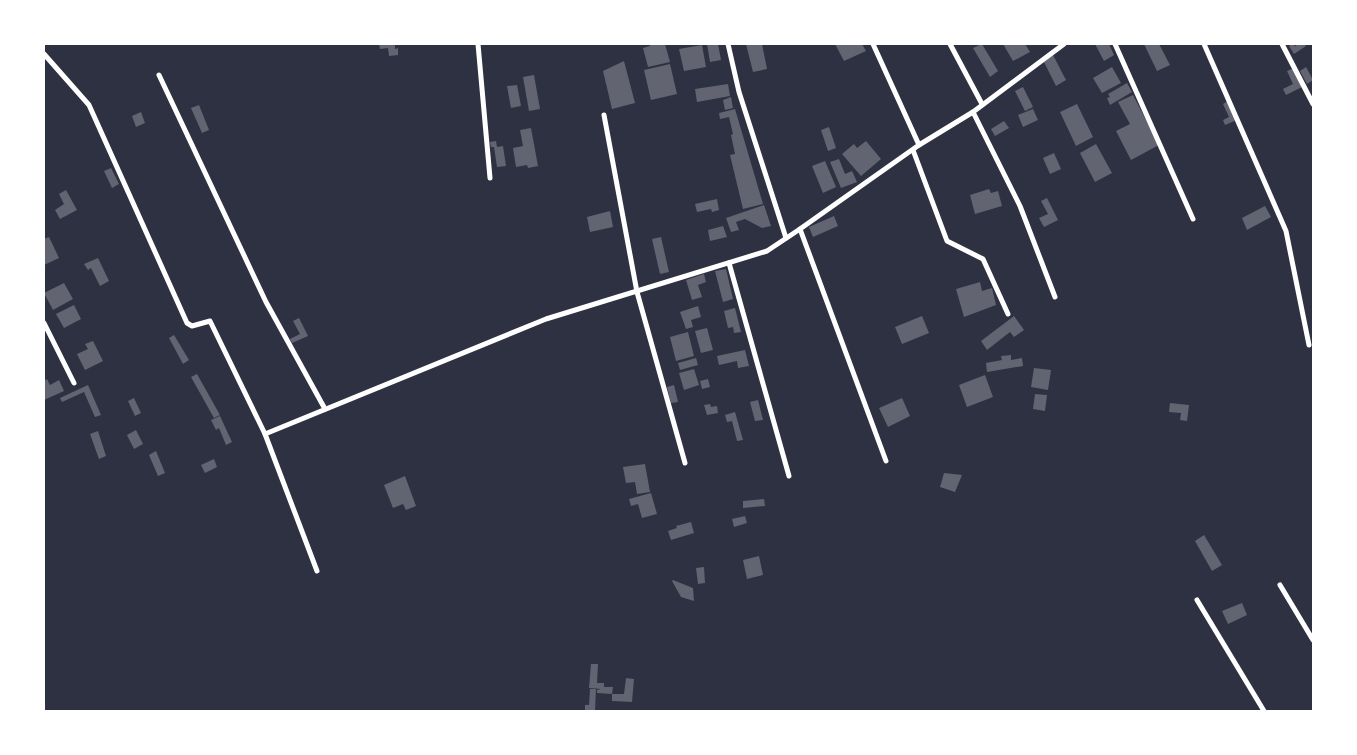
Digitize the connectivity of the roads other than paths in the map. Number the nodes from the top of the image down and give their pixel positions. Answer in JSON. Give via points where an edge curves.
{"nodes":[{"id":1,"x":478,"y":44,"type":"edge"},
{"id":2,"x":728,"y":44,"type":"edge"},
{"id":3,"x":873,"y":44,"type":"edge"},
{"id":4,"x":950,"y":44,"type":"edge"},
{"id":5,"x":1115,"y":44,"type":"edge"},
{"id":6,"x":1204,"y":44,"type":"edge"},
{"id":7,"x":1282,"y":44,"type":"edge"},
{"id":8,"x":1061,"y":45,"type":"edge"},
{"id":9,"x":44,"y":54,"type":"edge"},
{"id":10,"x":159,"y":75,"type":"dead end"},
{"id":11,"x":982,"y":104,"type":"junction"},
{"id":12,"x":1313,"y":104,"type":"edge"},
{"id":13,"x":973,"y":112,"type":"junction"},
{"id":14,"x":604,"y":115,"type":"dead end"},
{"id":15,"x":919,"y":145,"type":"junction"},
{"id":16,"x":913,"y":150,"type":"junction"},
{"id":17,"x":490,"y":178,"type":"dead end"},
{"id":18,"x":1193,"y":219,"type":"dead end"},
{"id":19,"x":800,"y":230,"type":"junction"},
{"id":20,"x":786,"y":238,"type":"junction"},
{"id":21,"x":729,"y":263,"type":"junction"},
{"id":22,"x":636,"y":292,"type":"junction"},
{"id":23,"x":1056,"y":297,"type":"dead end"},
{"id":24,"x":1008,"y":314,"type":"dead end"},
{"id":25,"x":44,"y":323,"type":"edge"},
{"id":26,"x":1309,"y":345,"type":"dead end"},
{"id":27,"x":74,"y":383,"type":"dead end"},
{"id":28,"x":325,"y":409,"type":"junction"},
{"id":29,"x":265,"y":434,"type":"junction"},
{"id":30,"x":886,"y":461,"type":"dead end"},
{"id":31,"x":685,"y":463,"type":"dead end"},
{"id":32,"x":789,"y":476,"type":"dead end"},
{"id":33,"x":317,"y":571,"type":"dead end"},
{"id":34,"x":1280,"y":585,"type":"dead end"},
{"id":35,"x":1197,"y":600,"type":"dead end"},
{"id":36,"x":1313,"y":640,"type":"edge"},
{"id":37,"x":1264,"y":711,"type":"edge"}],
"edges":[{"from":1,"to":17,"type":"street"},
{"from":2,"to":20,"type":"street","via":[[739,92]]},
{"from":3,"to":15,"type":"street"},
{"from":4,"to":11,"type":"street"},
{"from":5,"to":18,"type":"street"},
{"from":6,"to":26,"type":"street","via":[[1286,231]]},
{"from":7,"to":12,"type":"street"},
{"from":8,"to":11,"type":"street"},
{"from":9,"to":29,"type":"street","via":[[89,105],[187,323],[192,326],[210,321]]},
{"from":10,"to":28,"type":"street","via":[[266,302]]},
{"from":11,"to":13,"type":"street"},
{"from":13,"to":15,"type":"street"},
{"from":13,"to":23,"type":"street","via":[[1020,206]]},
{"from":14,"to":22,"type":"street"},
{"from":15,"to":16,"type":"street"},
{"from":16,"to":19,"type":"street"},
{"from":16,"to":24,"type":"street","via":[[947,241],[984,259]]},
{"from":19,"to":20,"type":"street"},
{"from":19,"to":30,"type":"street"},
{"from":20,"to":21,"type":"street","via":[[767,251]]},
{"from":21,"to":22,"type":"street"},
{"from":21,"to":32,"type":"street"},
{"from":22,"to":28,"type":"street","via":[[546,319]]},
{"from":22,"to":31,"type":"street"},
{"from":25,"to":27,"type":"street"},
{"from":28,"to":29,"type":"street"},
{"from":29,"to":33,"type":"street"},
{"from":34,"to":36,"type":"street"},
{"from":35,"to":37,"type":"street"}]}
